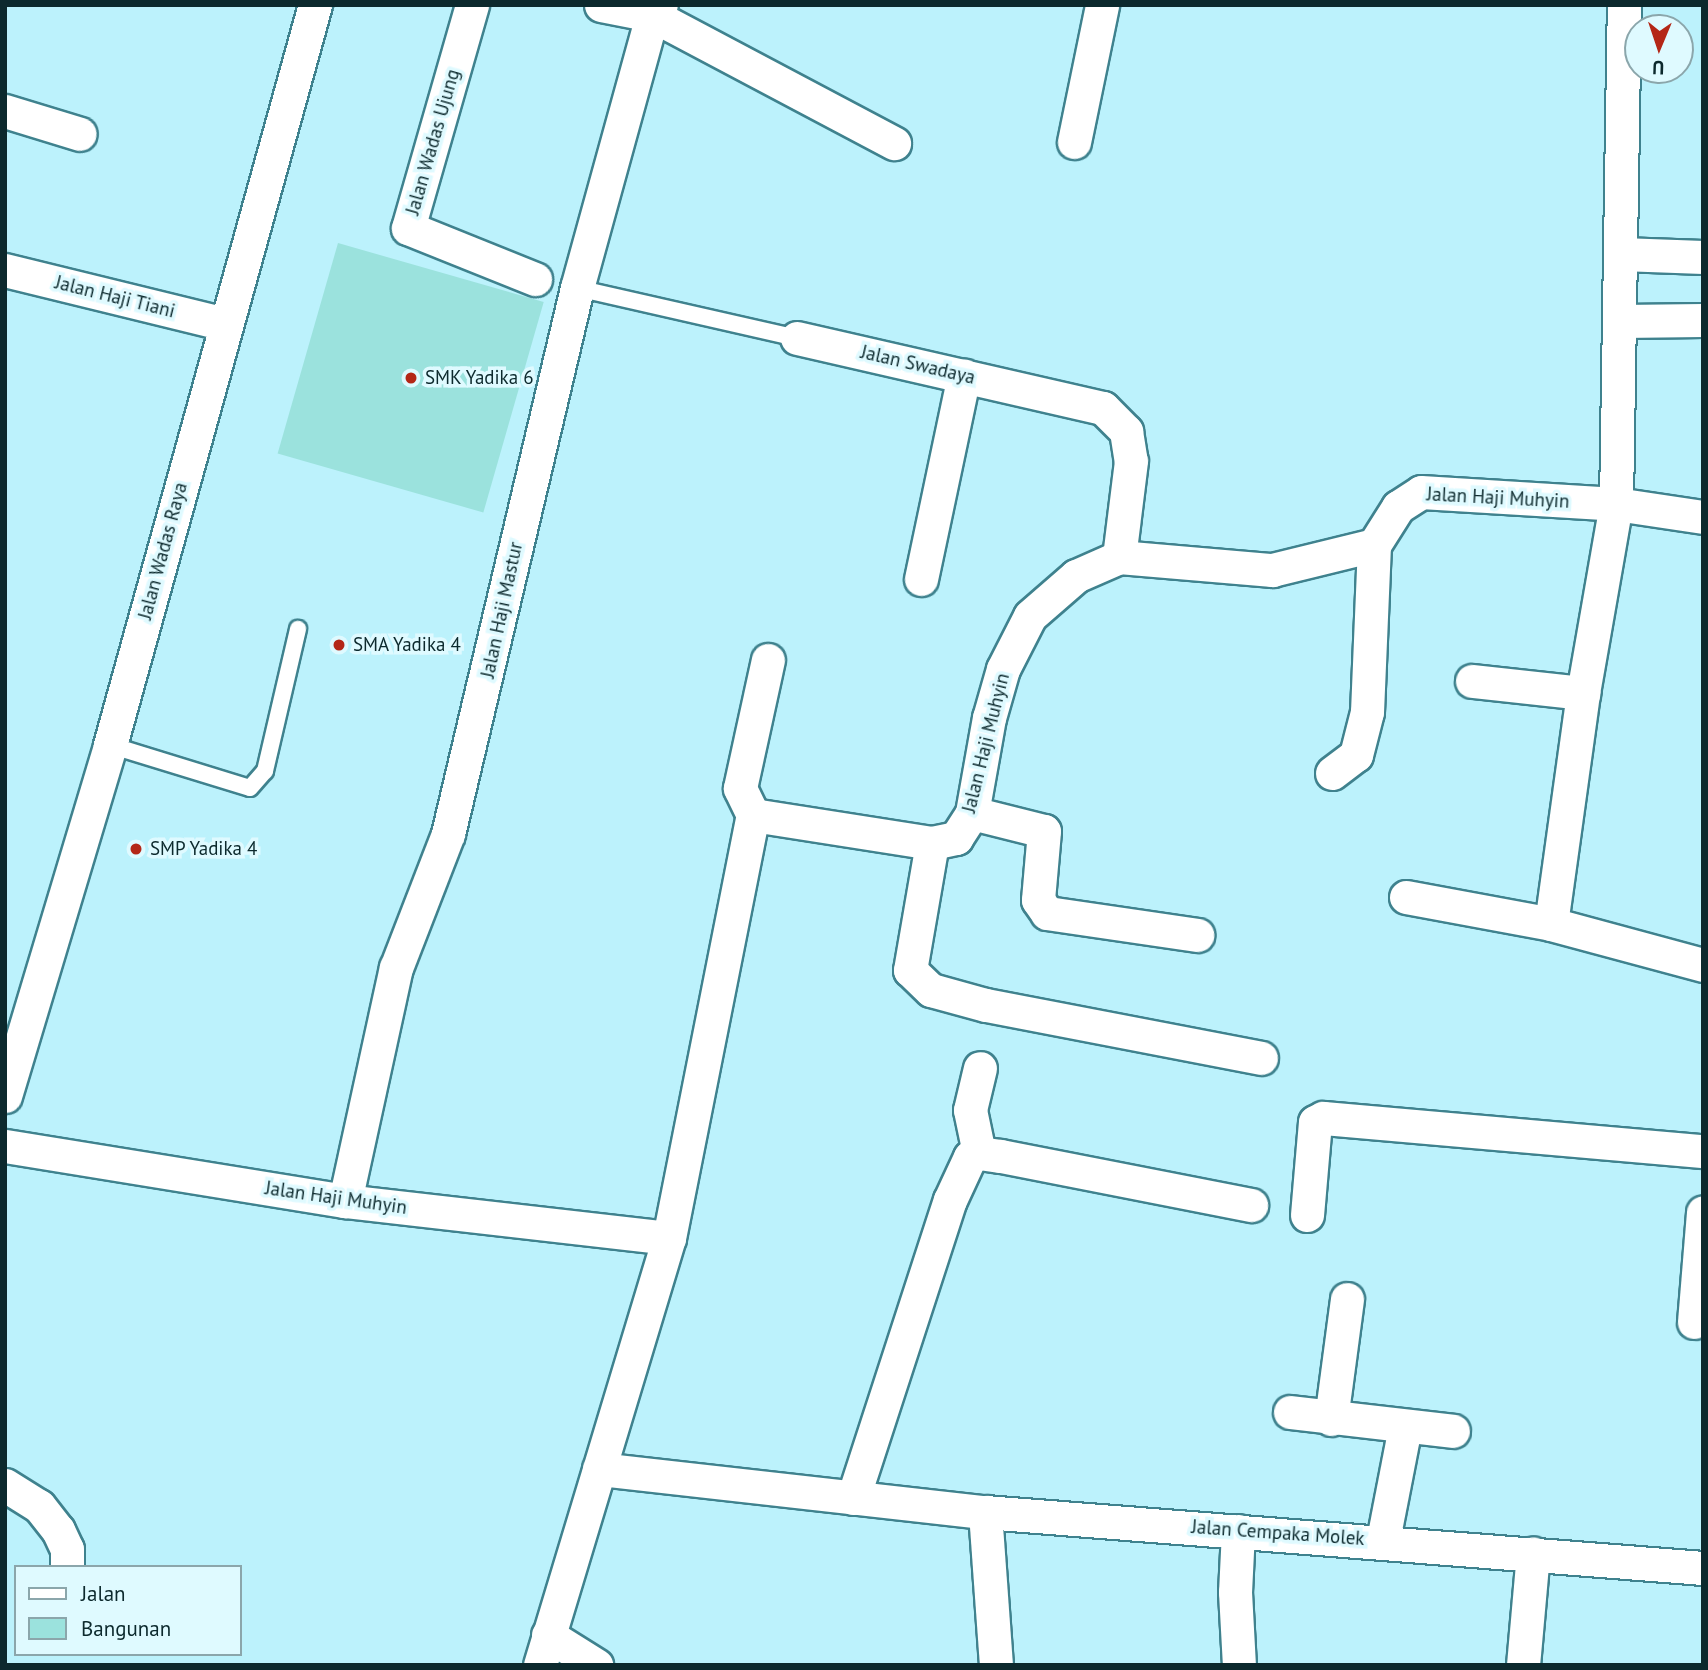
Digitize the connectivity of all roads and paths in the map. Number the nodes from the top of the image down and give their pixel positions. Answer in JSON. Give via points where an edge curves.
{"nodes":[{"id":1,"x":315,"y":5,"type":"edge"},
{"id":2,"x":472,"y":5,"type":"edge"},
{"id":3,"x":601,"y":5,"type":"edge"},
{"id":4,"x":1102,"y":5,"type":"edge"},
{"id":5,"x":1624,"y":5,"type":"edge"},
{"id":6,"x":656,"y":10,"type":"edge"},
{"id":7,"x":5,"y":111,"type":"edge"},
{"id":8,"x":80,"y":134,"type":"dead end"},
{"id":9,"x":1074,"y":142,"type":"dead end"},
{"id":10,"x":894,"y":143,"type":"dead end"},
{"id":11,"x":1621,"y":254,"type":"junction"},
{"id":12,"x":1703,"y":257,"type":"edge"},
{"id":13,"x":6,"y":275,"type":"edge"},
{"id":14,"x":536,"y":279,"type":"dead end"},
{"id":15,"x":577,"y":288,"type":"junction"},
{"id":16,"x":1703,"y":320,"type":"edge"},
{"id":17,"x":1621,"y":321,"type":"junction"},
{"id":18,"x":225,"y":324,"type":"junction"},
{"id":19,"x":797,"y":338,"type":"joint"},
{"id":20,"x":964,"y":375,"type":"junction"},
{"id":21,"x":1616,"y":504,"type":"junction"},
{"id":22,"x":1703,"y":517,"type":"edge"},
{"id":23,"x":1374,"y":545,"type":"junction"},
{"id":24,"x":1119,"y":557,"type":"junction"},
{"id":25,"x":921,"y":579,"type":"dead end"},
{"id":26,"x":298,"y":629,"type":"dead end"},
{"id":27,"x":768,"y":660,"type":"dead end"},
{"id":28,"x":1472,"y":681,"type":"dead end"},
{"id":29,"x":1583,"y":693,"type":"junction"},
{"id":30,"x":110,"y":745,"type":"junction"},
{"id":31,"x":1332,"y":773,"type":"dead end"},
{"id":32,"x":972,"y":813,"type":"junction"},
{"id":33,"x":752,"y":815,"type":"junction"},
{"id":34,"x":932,"y":843,"type":"junction"},
{"id":35,"x":1406,"y":897,"type":"dead end"},
{"id":36,"x":1551,"y":925,"type":"junction"},
{"id":37,"x":1197,"y":935,"type":"dead end"},
{"id":38,"x":1703,"y":965,"type":"edge"},
{"id":39,"x":17,"y":1008,"type":"edge"},
{"id":40,"x":1261,"y":1058,"type":"dead end"},
{"id":41,"x":979,"y":1068,"type":"dead end"},
{"id":42,"x":5,"y":1096,"type":"edge"},
{"id":43,"x":5,"y":1146,"type":"edge"},
{"id":44,"x":1703,"y":1151,"type":"edge"},
{"id":45,"x":979,"y":1153,"type":"junction"},
{"id":46,"x":345,"y":1201,"type":"junction"},
{"id":47,"x":1251,"y":1205,"type":"dead end"},
{"id":48,"x":1703,"y":1212,"type":"edge"},
{"id":49,"x":1307,"y":1215,"type":"dead end"},
{"id":50,"x":668,"y":1238,"type":"junction"},
{"id":51,"x":1347,"y":1299,"type":"dead end"},
{"id":52,"x":1694,"y":1322,"type":"dead end"},
{"id":53,"x":1290,"y":1412,"type":"dead end"},
{"id":54,"x":1331,"y":1419,"type":"junction"},
{"id":55,"x":1405,"y":1427,"type":"junction"},
{"id":56,"x":1453,"y":1431,"type":"dead end"},
{"id":57,"x":599,"y":1469,"type":"junction"},
{"id":58,"x":5,"y":1485,"type":"edge"},
{"id":59,"x":853,"y":1498,"type":"junction"},
{"id":60,"x":985,"y":1512,"type":"junction"},
{"id":61,"x":1238,"y":1531,"type":"junction"},
{"id":62,"x":1383,"y":1540,"type":"junction"},
{"id":63,"x":1533,"y":1553,"type":"junction"},
{"id":64,"x":67,"y":1565,"type":"edge"},
{"id":65,"x":1703,"y":1568,"type":"edge"},
{"id":66,"x":544,"y":1650,"type":"edge"},
{"id":67,"x":596,"y":1665,"type":"edge"},
{"id":68,"x":996,"y":1665,"type":"edge"},
{"id":69,"x":1239,"y":1665,"type":"edge"},
{"id":70,"x":1523,"y":1665,"type":"edge"}],
"edges":[{"from":1,"to":18,"type":"street","name":"Jalan Wadas Raya"},
{"from":2,"to":14,"type":"street","name":"Jalan Wadas Ujung","via":[[408,228]]},
{"from":3,"to":6,"type":"street"},
{"from":4,"to":9,"type":"street"},
{"from":5,"to":11,"type":"street"},
{"from":6,"to":10,"type":"street"},
{"from":6,"to":15,"type":"street","name":"Jalan Haji Mastur"},
{"from":7,"to":8,"type":"street"},
{"from":11,"to":12,"type":"street"},
{"from":11,"to":17,"type":"street"},
{"from":13,"to":18,"type":"street","name":"Jalan Haji Tiani"},
{"from":15,"to":19,"type":"lane","name":"Jalan Swadaya"},
{"from":15,"to":46,"type":"street","name":"Jalan Haji Mastur","via":[[532,469],[473,743],[449,834],[396,968]]},
{"from":16,"to":17,"type":"street"},
{"from":17,"to":21,"type":"street"},
{"from":18,"to":30,"type":"street","name":"Jalan Wadas Raya"},
{"from":19,"to":20,"type":"street","name":"Jalan Swadaya"},
{"from":20,"to":24,"type":"street","name":"Jalan Swadaya","via":[[1103,408],[1126,431],[1131,461]]},
{"from":20,"to":25,"type":"street"},
{"from":21,"to":22,"type":"street","name":"Jalan Haji Muhyin"},
{"from":21,"to":23,"type":"street","name":"Jalan Haji Muhyin","via":[[1421,492],[1398,507]]},
{"from":21,"to":29,"type":"street"},
{"from":23,"to":24,"type":"street","name":"Jalan Haji Muhyin","via":[[1272,570]]},
{"from":23,"to":31,"type":"street","via":[[1367,712],[1356,755]]},
{"from":24,"to":32,"type":"street","name":"Jalan Haji Muhyin","via":[[1076,576],[1030,616],[999,681]]},
{"from":26,"to":30,"type":"lane","via":[[265,771],[250,788]]},
{"from":27,"to":33,"type":"street","via":[[740,788]]},
{"from":28,"to":29,"type":"street"},
{"from":29,"to":36,"type":"street"},
{"from":30,"to":39,"type":"street","name":"Jalan Wadas Raya"},
{"from":32,"to":34,"type":"street","name":"Jalan Haji Muhyin","via":[[956,838]]},
{"from":32,"to":37,"type":"street","via":[[1044,831],[1038,900],[1047,913]]},
{"from":33,"to":34,"type":"street"},
{"from":33,"to":50,"type":"street"},
{"from":34,"to":40,"type":"street","via":[[911,970],[931,990],[986,1005]]},
{"from":35,"to":36,"type":"street"},
{"from":36,"to":38,"type":"street"},
{"from":39,"to":42,"type":"street","name":"Jalan Wadas Raya"},
{"from":41,"to":45,"type":"street","via":[[970,1110]]},
{"from":43,"to":46,"type":"street","name":"Jalan Haji Muhyin"},
{"from":44,"to":49,"type":"street","via":[[1324,1118],[1315,1122]]},
{"from":45,"to":47,"type":"street"},
{"from":45,"to":59,"type":"street","via":[[964,1165],[950,1200]]},
{"from":46,"to":50,"type":"street","name":"Jalan Haji Muhyin"},
{"from":48,"to":52,"type":"street"},
{"from":50,"to":57,"type":"street"},
{"from":51,"to":54,"type":"street"},
{"from":53,"to":54,"type":"street"},
{"from":54,"to":55,"type":"street"},
{"from":55,"to":56,"type":"street"},
{"from":55,"to":62,"type":"street"},
{"from":57,"to":59,"type":"street","name":"Jalan Cempaka Molek"},
{"from":57,"to":66,"type":"street"},
{"from":58,"to":64,"type":"street","via":[[39,1506],[58,1530],[67,1549]]},
{"from":59,"to":60,"type":"street","name":"Jalan Cempaka Molek"},
{"from":60,"to":61,"type":"street","name":"Jalan Cempaka Molek"},
{"from":60,"to":68,"type":"street"},
{"from":61,"to":62,"type":"street","name":"Jalan Cempaka Molek"},
{"from":61,"to":69,"type":"street"},
{"from":62,"to":63,"type":"street","name":"Jalan Cempaka Molek"},
{"from":63,"to":65,"type":"street","name":"Jalan Cempaka Molek"},
{"from":63,"to":70,"type":"street"},
{"from":66,"to":67,"type":"street"}]}
